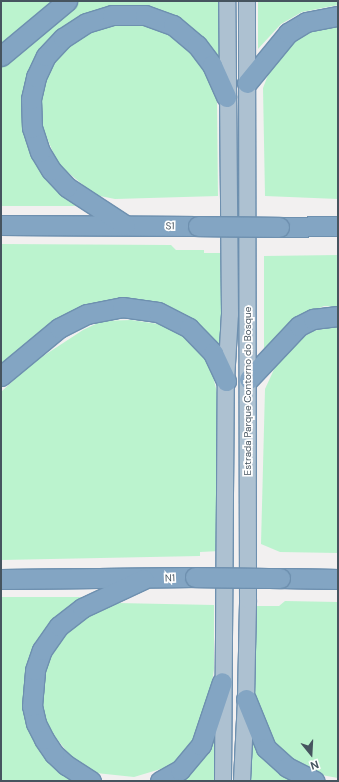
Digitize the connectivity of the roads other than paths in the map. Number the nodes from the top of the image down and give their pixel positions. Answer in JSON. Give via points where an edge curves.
{"nodes":[{"id":1,"x":67,"y":1,"type":"edge"},
{"id":2,"x":227,"y":1,"type":"edge"},
{"id":3,"x":247,"y":1,"type":"edge"},
{"id":4,"x":338,"y":16,"type":"edge"},
{"id":5,"x":1,"y":56,"type":"edge"},
{"id":6,"x":247,"y":83,"type":"junction"},
{"id":7,"x":226,"y":97,"type":"junction"},
{"id":8,"x":1,"y":225,"type":"edge"},
{"id":9,"x":125,"y":225,"type":"junction"},
{"id":10,"x":338,"y":226,"type":"edge"},
{"id":11,"x":338,"y":316,"type":"edge"},
{"id":12,"x":1,"y":376,"type":"edge"},
{"id":13,"x":249,"y":378,"type":"junction"},
{"id":14,"x":226,"y":381,"type":"junction"},
{"id":15,"x":1,"y":579,"type":"edge"},
{"id":16,"x":144,"y":579,"type":"junction"},
{"id":17,"x":338,"y":579,"type":"edge"},
{"id":18,"x":222,"y":682,"type":"junction"},
{"id":19,"x":246,"y":699,"type":"junction"},
{"id":20,"x":91,"y":781,"type":"edge"},
{"id":21,"x":160,"y":781,"type":"edge"},
{"id":22,"x":224,"y":781,"type":"edge"},
{"id":23,"x":242,"y":781,"type":"edge"},
{"id":24,"x":315,"y":781,"type":"edge"}],
"edges":[{"from":1,"to":5,"type":"highway"},
{"from":2,"to":7,"type":"main road","name":"Estrada Parque Contorno do Bosque"},
{"from":3,"to":6,"type":"main road","name":"Estrada Parque Contorno do Bosque"},
{"from":4,"to":6,"type":"highway","via":[[306,22],[288,33]]},
{"from":6,"to":13,"type":"main road","name":"Estrada Parque Contorno do Bosque"},
{"from":7,"to":9,"type":"highway","via":[[212,65],[197,45],[173,25],[145,15],[112,15],[86,23],[63,38],[46,56],[36,77],[32,99],[32,128],[40,152],[51,170],[68,187]]},
{"from":7,"to":14,"type":"main road","name":"Estrada Parque Contorno do Bosque","via":[[230,314]]},
{"from":8,"to":9,"type":"highway","name":"S1"},
{"from":9,"to":10,"type":"highway","name":"S1","bridge":true},
{"from":11,"to":13,"type":"highway","via":[[313,319],[299,326]]},
{"from":12,"to":14,"type":"highway","via":[[59,328],[86,314],[122,307],[158,312],[190,328],[214,353]]},
{"from":13,"to":19,"type":"main road","name":"Estrada Parque Contorno do Bosque"},
{"from":14,"to":18,"type":"main road","name":"Estrada Parque Contorno do Bosque"},
{"from":15,"to":16,"type":"highway","name":"N1"},
{"from":16,"to":17,"type":"highway","name":"N1","bridge":true},
{"from":16,"to":20,"type":"highway","via":[[82,608],[59,626],[42,650],[35,670],[32,706],[36,723],[44,739],[54,754],[66,765]]},
{"from":18,"to":21,"type":"highway","via":[[201,745],[180,770]]},
{"from":18,"to":22,"type":"main road","name":"Estrada Parque Contorno do Bosque"},
{"from":19,"to":23,"type":"main road","name":"Estrada Parque Contorno do Bosque"},
{"from":19,"to":24,"type":"highway","via":[[266,748],[287,767]]}]}
